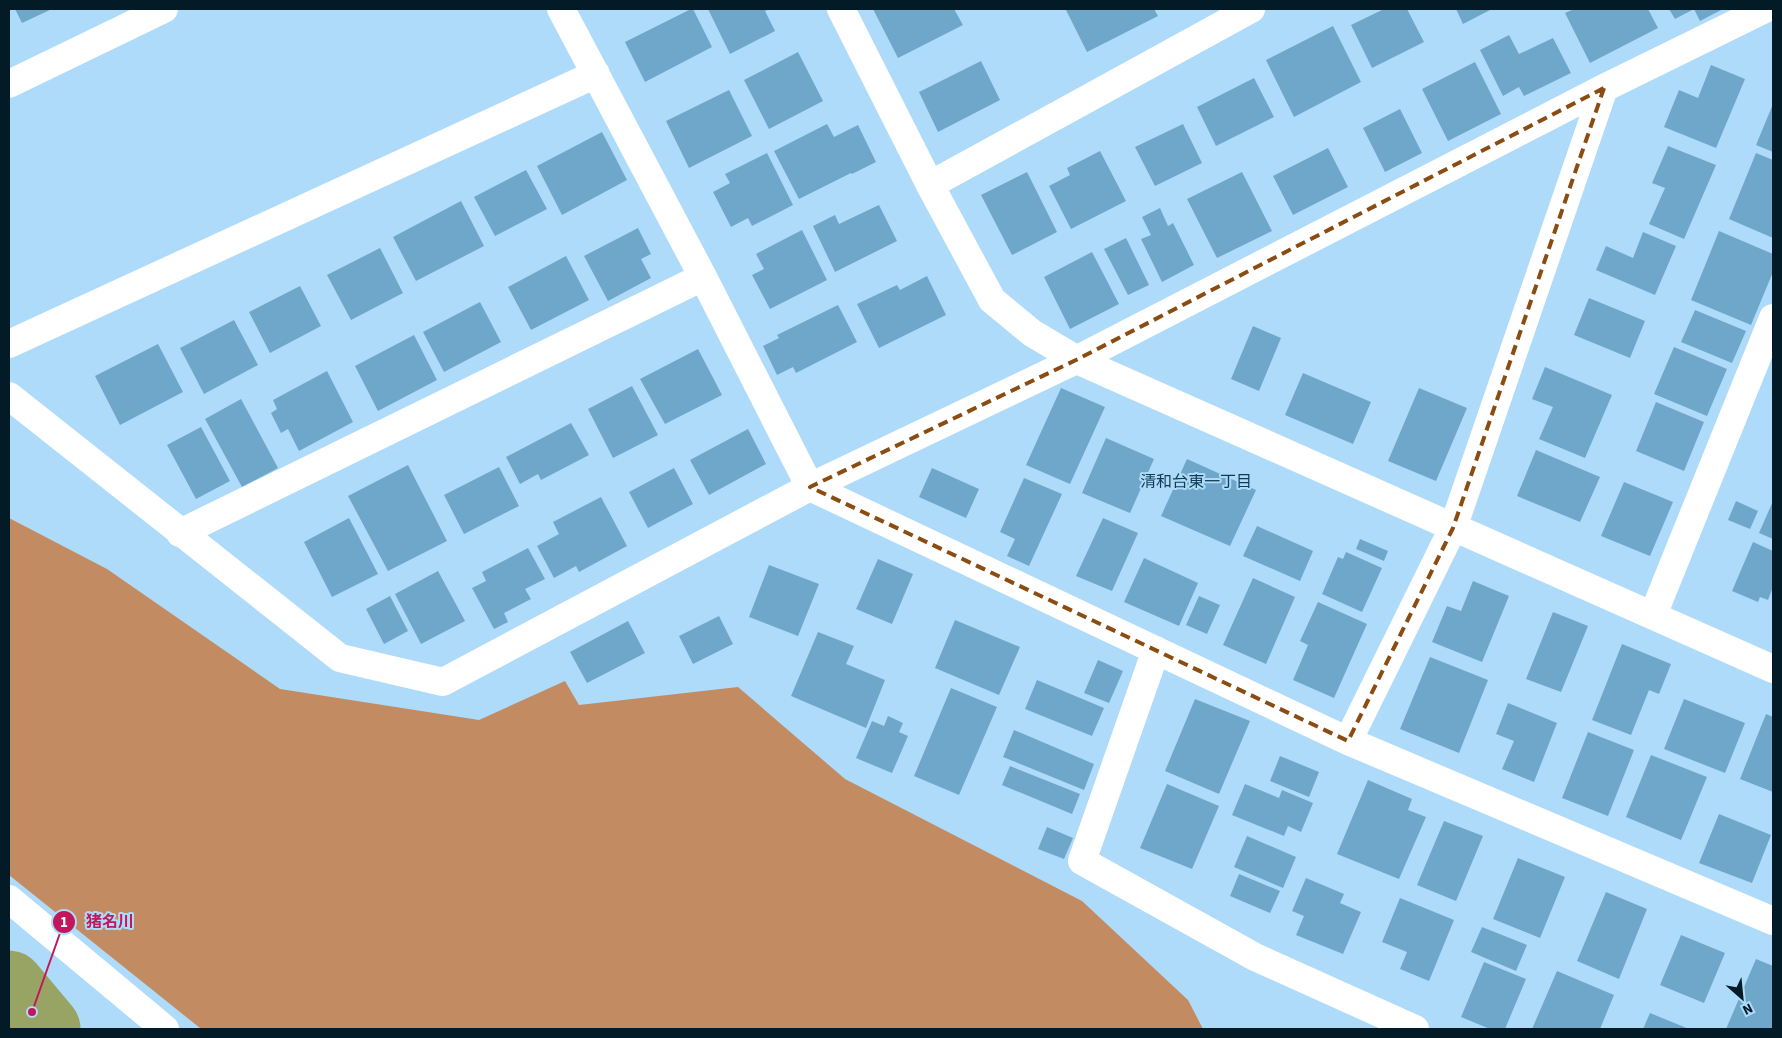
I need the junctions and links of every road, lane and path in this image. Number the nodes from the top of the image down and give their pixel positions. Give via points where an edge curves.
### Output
1 (164, 9) edge
2 (560, 9) edge
3 (841, 9) edge
4 (1250, 9) edge
5 (1766, 9) edge
6 (596, 74) junction
7 (9, 84) edge
8 (1604, 88) junction
9 (930, 184) junction
10 (703, 277) junction
11 (1773, 318) edge
12 (9, 344) edge
13 (1076, 360) junction
14 (9, 396) edge
15 (810, 487) junction
16 (1453, 528) junction
17 (180, 533) junction
18 (1653, 615) junction
19 (1156, 650) junction
20 (1773, 669) edge
21 (1348, 741) junction
22 (9, 899) edge
23 (1773, 921) edge
24 (165, 1029) edge
25 (1415, 1029) edge

1 - 7 street
2 - 6 street
3 - 9 street
4 - 9 street
5 - 8 street
6 - 10 street
6 - 12 street
8 - 13 street
8 - 16 street
9 - 13 street via 992,300 1032,333
10 - 15 street
10 - 17 street
11 - 18 street
13 - 15 street
13 - 16 street
14 - 17 street
15 - 17 street via 443,682 340,658
15 - 19 street
16 - 18 street
16 - 21 street
18 - 20 street
19 - 21 street
19 - 25 street via 1082,861 1256,958
21 - 23 street
22 - 24 street

